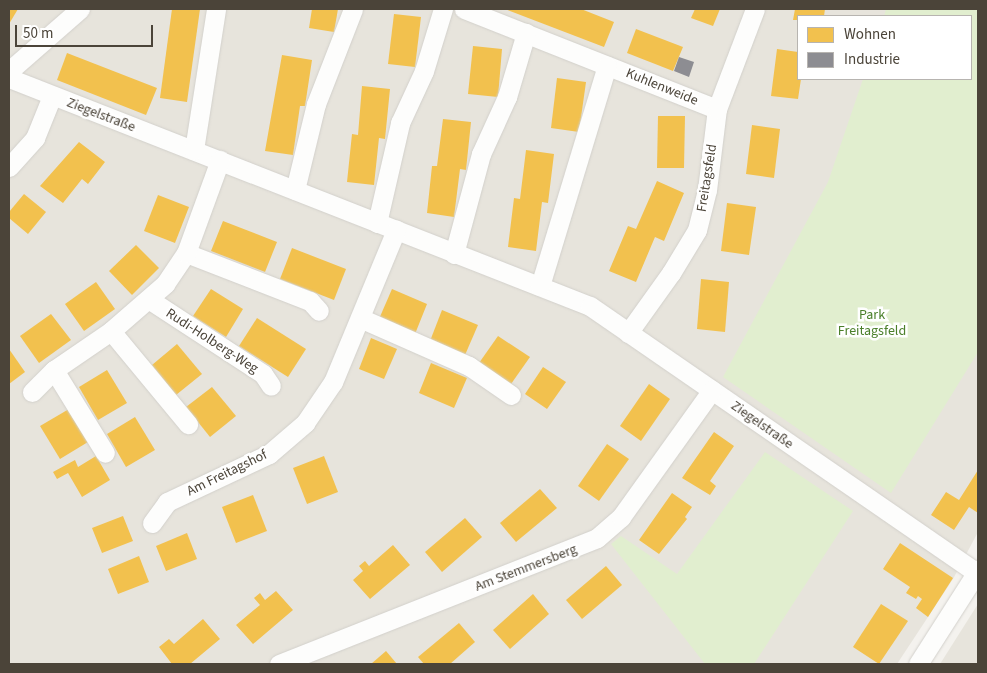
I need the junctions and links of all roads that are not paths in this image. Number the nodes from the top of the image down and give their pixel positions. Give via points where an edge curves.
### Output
1 (80, 9) edge
2 (216, 9) edge
3 (353, 9) edge
4 (443, 9) edge
5 (464, 9) edge
6 (755, 9) edge
7 (526, 33) junction
8 (607, 66) junction
9 (9, 71) edge
10 (9, 78) edge
11 (52, 96) junction
12 (717, 109) junction
13 (194, 150) junction
14 (220, 160) junction
15 (9, 167) edge
16 (295, 190) junction
17 (377, 223) junction
18 (396, 230) junction
19 (186, 253) junction
20 (454, 254) junction
21 (540, 286) junction
22 (150, 300) junction
23 (319, 311) dead end
24 (360, 318) junction
25 (111, 331) junction
26 (628, 333) junction
27 (54, 370) junction
28 (271, 386) dead end
29 (712, 390) junction
30 (32, 392) dead end
31 (511, 394) dead end
32 (188, 424) dead end
33 (105, 453) dead end
34 (152, 523) dead end
35 (978, 572) edge
36 (279, 664) edge
37 (918, 664) edge

1 - 9 street
2 - 13 street
3 - 16 street via 316,104
4 - 17 street via 424,71 400,123
5 - 7 street, Kuhlenweide
6 - 12 street, Freitagsfeld
7 - 8 street, Kuhlenweide
7 - 20 street via 507,98 481,154
8 - 12 street, Kuhlenweide
8 - 21 street, Kuhlenweide
10 - 11 street, Ziegelstraße
11 - 13 street, Ziegelstraße
11 - 15 street via 35,138
12 - 26 street, Freitagsfeld via 707,190 697,230
13 - 14 street, Ziegelstraße
14 - 16 street, Ziegelstraße
14 - 19 street, Rudi-Holberg-Weg
16 - 17 street, Ziegelstraße
17 - 18 street, Ziegelstraße
18 - 20 street, Ziegelstraße
18 - 24 street, Am Freitagshof
19 - 22 street, Rudi-Holberg-Weg
19 - 23 street via 310,302
20 - 21 street, Ziegelstraße
21 - 26 street, Ziegelstraße via 590,306
22 - 25 street, Rudi-Holberg-Weg
22 - 28 street, Rudi-Holberg-Weg via 263,374
24 - 31 street via 469,366
24 - 34 street, Am Freitagshof via 333,382 305,423 269,454 168,502
25 - 27 street, Rudi-Holberg-Weg
25 - 32 street
26 - 29 street, Ziegelstraße
27 - 30 street, Rudi-Holberg-Weg
27 - 33 street
29 - 35 street, Ziegelstraße
29 - 36 street, Am Stemmersberg via 621,517 597,538
35 - 37 street

